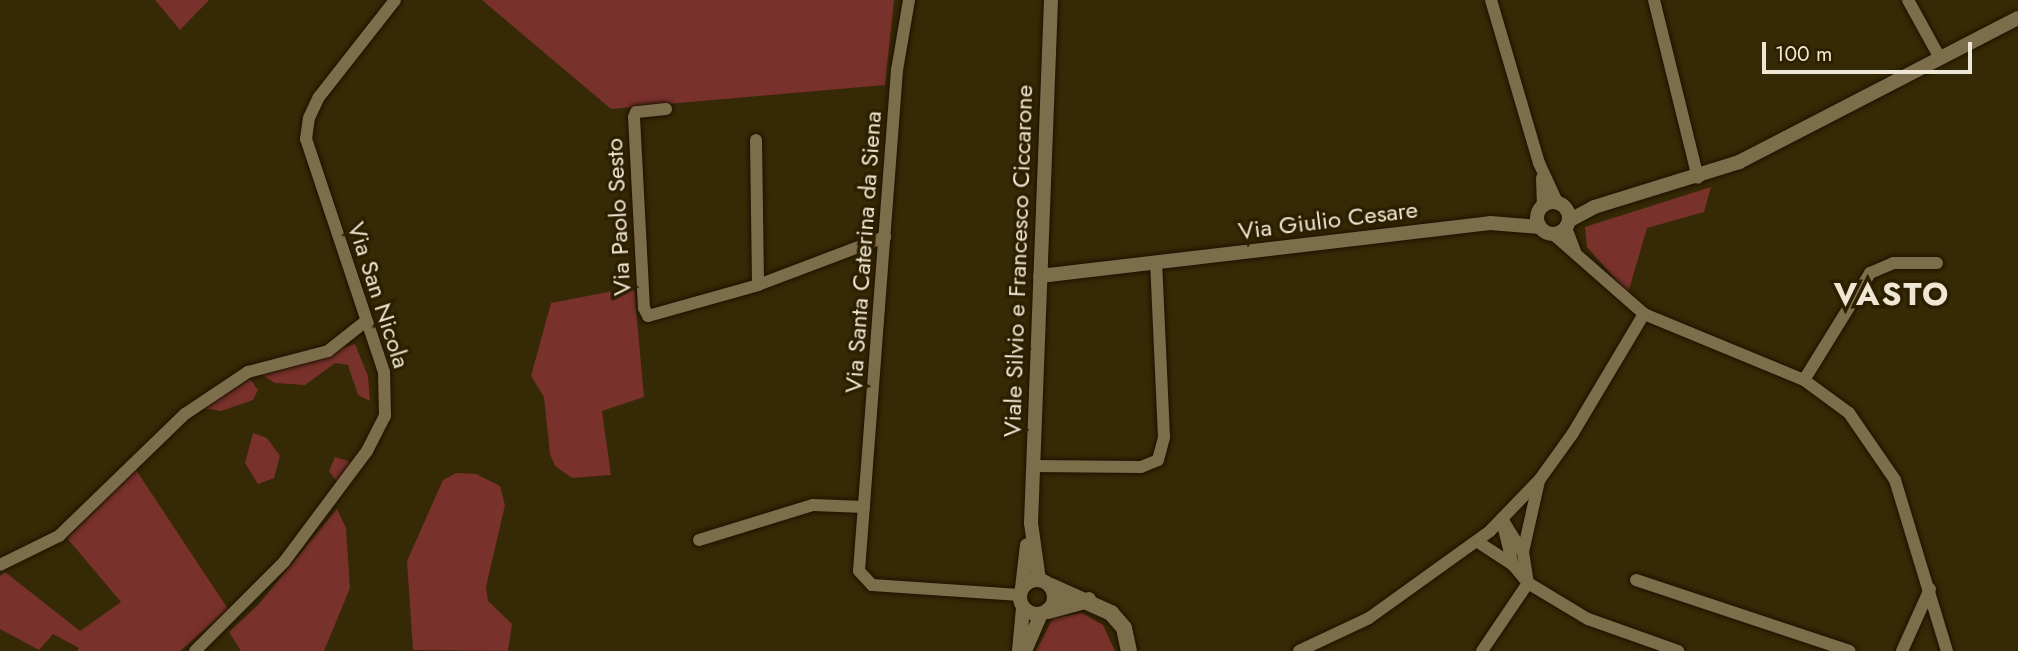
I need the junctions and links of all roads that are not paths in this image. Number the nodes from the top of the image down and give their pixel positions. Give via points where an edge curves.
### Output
1 (395, 0) edge
2 (909, 0) edge
3 (1051, 0) edge
4 (1491, 0) edge
5 (1654, 0) edge
6 (1908, 0) edge
7 (2018, 18) edge
8 (1940, 58) junction
9 (666, 109) dead end
10 (756, 140) dead end
11 (1698, 178) junction
12 (1554, 216) junction
13 (885, 237) junction
14 (1156, 263) junction
15 (1937, 263) dead end
16 (1040, 276) junction
17 (758, 285) junction
18 (1644, 314) junction
19 (366, 321) junction
20 (1804, 380) junction
21 (1033, 466) junction
22 (1540, 479) junction
23 (864, 507) junction
24 (1502, 519) junction
25 (1031, 523) junction
26 (699, 540) dead end
27 (1478, 542) junction
28 (1523, 552) junction
29 (0, 565) edge
30 (1513, 565) junction
31 (1636, 580) dead end
32 (1045, 583) junction
33 (1528, 583) junction
34 (1930, 589) junction
35 (1021, 597) junction
36 (1089, 600) junction
37 (1044, 612) junction
38 (194, 651) edge
39 (1019, 651) edge
40 (1025, 651) edge
41 (1129, 651) edge
42 (1299, 651) edge
43 (1482, 651) edge
44 (1678, 651) edge
45 (1850, 651) edge
46 (1902, 651) edge
47 (1947, 651) edge

1 - 19 street, Via San Nicola via 319,97 307,128 308,153
2 - 13 street, Via Santa Caterina da Siena via 897,70
3 - 16 street, Viale Silvio e Francesco Ciccarone
4 - 12 street
5 - 11 street
6 - 8 street
7 - 8 street, Via Giulio Cesare
8 - 11 street, Via Giulio Cesare via 1739,162
9 - 17 street, Via Paolo Sesto via 636,111 634,117 648,316
10 - 17 street
11 - 12 street, Via Giulio Cesare
12 - 14 street, Via Giulio Cesare
12 - 18 street via 1575,253
13 - 17 street
13 - 23 street, Via Santa Caterina da Siena
14 - 16 street, Via Giulio Cesare
14 - 21 street via 1164,437 1158,460 1141,467
15 - 20 street via 1893,263 1870,273
16 - 21 street, Viale Silvio e Francesco Ciccarone
18 - 20 street
18 - 22 street
19 - 29 street via 328,351 248,372 186,414 59,536
19 - 38 street, Via San Nicola via 387,390 381,427 284,562
20 - 34 street via 1849,413 1882,456 1904,503
21 - 25 street, Viale Silvio e Francesco Ciccarone
22 - 24 street
22 - 28 street
23 - 26 street via 813,505
23 - 35 street, Via Santa Caterina da Siena via 859,571 873,585
24 - 27 street
24 - 28 street
24 - 30 street
25 - 32 street, Viale Silvio e Francesco Ciccarone
25 - 35 street, Viale Silvio e Francesco Ciccarone
27 - 30 street
27 - 42 street via 1369,618
28 - 33 street
30 - 33 street
31 - 45 street
32 - 35 street
32 - 36 main road
32 - 37 street, Viale Silvio e Francesco Ciccarone via 1054,602
33 - 43 street
33 - 44 street via 1606,628
34 - 46 street
34 - 47 street
35 - 37 street
35 - 39 street, Viale Silvio e Francesco Ciccarone
36 - 37 main road
36 - 41 main road via 1119,621
37 - 40 street

